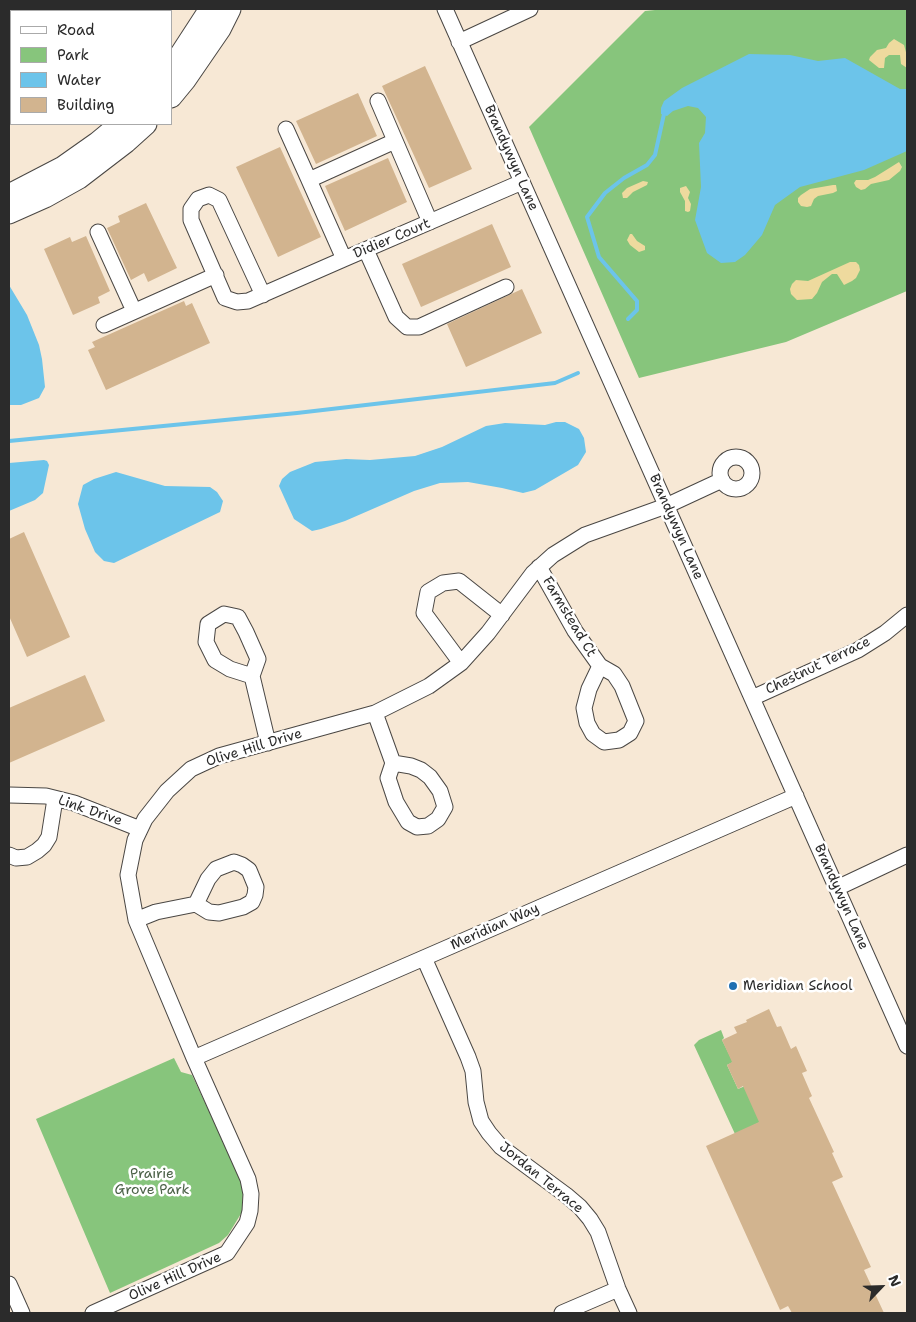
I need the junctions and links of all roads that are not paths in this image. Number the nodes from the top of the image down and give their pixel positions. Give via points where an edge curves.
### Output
1 (210, 9) edge
2 (230, 9) edge
3 (445, 9) edge
4 (530, 9) edge
5 (459, 42) junction
6 (172, 67) edge
7 (172, 96) edge
8 (378, 101) dead end
9 (119, 125) edge
10 (145, 125) edge
11 (286, 129) dead end
12 (395, 141) junction
13 (309, 180) junction
14 (522, 182) junction
15 (9, 195) edge
16 (9, 213) edge
17 (430, 222) junction
18 (98, 232) dead end
19 (366, 250) junction
20 (344, 260) junction
21 (216, 275) junction
22 (506, 287) dead end
23 (263, 295) junction
24 (134, 311) junction
25 (104, 325) dead end
26 (722, 480) dead end
27 (666, 506) junction
28 (539, 567) junction
29 (502, 615) junction
30 (907, 615) edge
31 (461, 663) junction
32 (600, 666) junction
33 (252, 676) dead end
34 (752, 698) junction
35 (375, 713) junction
36 (268, 743) junction
37 (393, 763) dead end
38 (9, 795) edge
39 (796, 796) junction
40 (55, 798) junction
41 (140, 829) junction
42 (9, 855) edge
43 (907, 855) edge
44 (837, 888) junction
45 (196, 904) dead end
46 (136, 920) junction
47 (424, 958) junction
48 (907, 1046) edge
49 (194, 1058) junction
50 (9, 1284) edge
51 (618, 1289) junction
52 (124, 1307) edge
53 (22, 1313) edge
54 (93, 1313) edge
55 (562, 1313) edge
56 (629, 1313) edge

1 - 6 main road
2 - 7 main road
3 - 5 street, Brandywyn Lane
4 - 5 street
5 - 14 street, Brandywyn Lane
8 - 12 street
9 - 15 main road via 63,167
10 - 16 main road via 78,178
11 - 13 street
12 - 13 street
12 - 17 street
13 - 20 street
14 - 17 street, Didier Court
14 - 27 street, Brandywyn Lane
17 - 19 street, Didier Court
18 - 24 street
19 - 20 street, Didier Court
19 - 22 street via 396,318 407,327 419,327
20 - 23 street, Didier Court
21 - 23 street, Didier Court via 226,298 237,302
21 - 23 street, Didier Court via 191,220 190,209 198,199 209,195 219,200
21 - 24 street
24 - 25 street
26 - 27 street, Olive Hill Drive
27 - 28 street, Olive Hill Drive via 585,535
27 - 34 street, Brandywyn Lane
28 - 29 street, Olive Hill Drive
28 - 32 street, Farmstead Ct via 575,631
29 - 31 street, Olive Hill Drive
29 - 31 street via 460,581 443,583 428,592 424,613
30 - 34 street, Chestnut Terrace via 858,650
31 - 35 street, Olive Hill Drive via 429,686
32 - 32 street, Farmstead Ct via 614,674 622,686 636,721 630,733 618,740 604,742 587,723 584,708
33 - 36 street
34 - 39 street, Brandywyn Lane
35 - 36 street, Olive Hill Drive
35 - 37 street
36 - 41 street, Olive Hill Drive via 219,756 191,769 167,792
38 - 40 street, Link Drive
39 - 44 street, Brandywyn Lane
39 - 47 street, Meridian Way
40 - 41 street, Link Drive
40 - 42 street via 44,845 27,857
41 - 46 street, Olive Hill Drive via 128,875
43 - 44 street
44 - 48 street, Brandywyn Lane
45 - 46 street via 156,912
46 - 49 street, Olive Hill Drive
47 - 49 street, Meridian Way
47 - 51 street, Jordan Terrace via 468,1057 481,1122 501,1147 566,1195 590,1218
49 - 52 street, Olive Hill Drive via 248,1179 251,1194 247,1223 227,1253
50 - 53 street
51 - 55 street
51 - 56 street, Jordan Terrace
52 - 54 street, Olive Hill Drive

